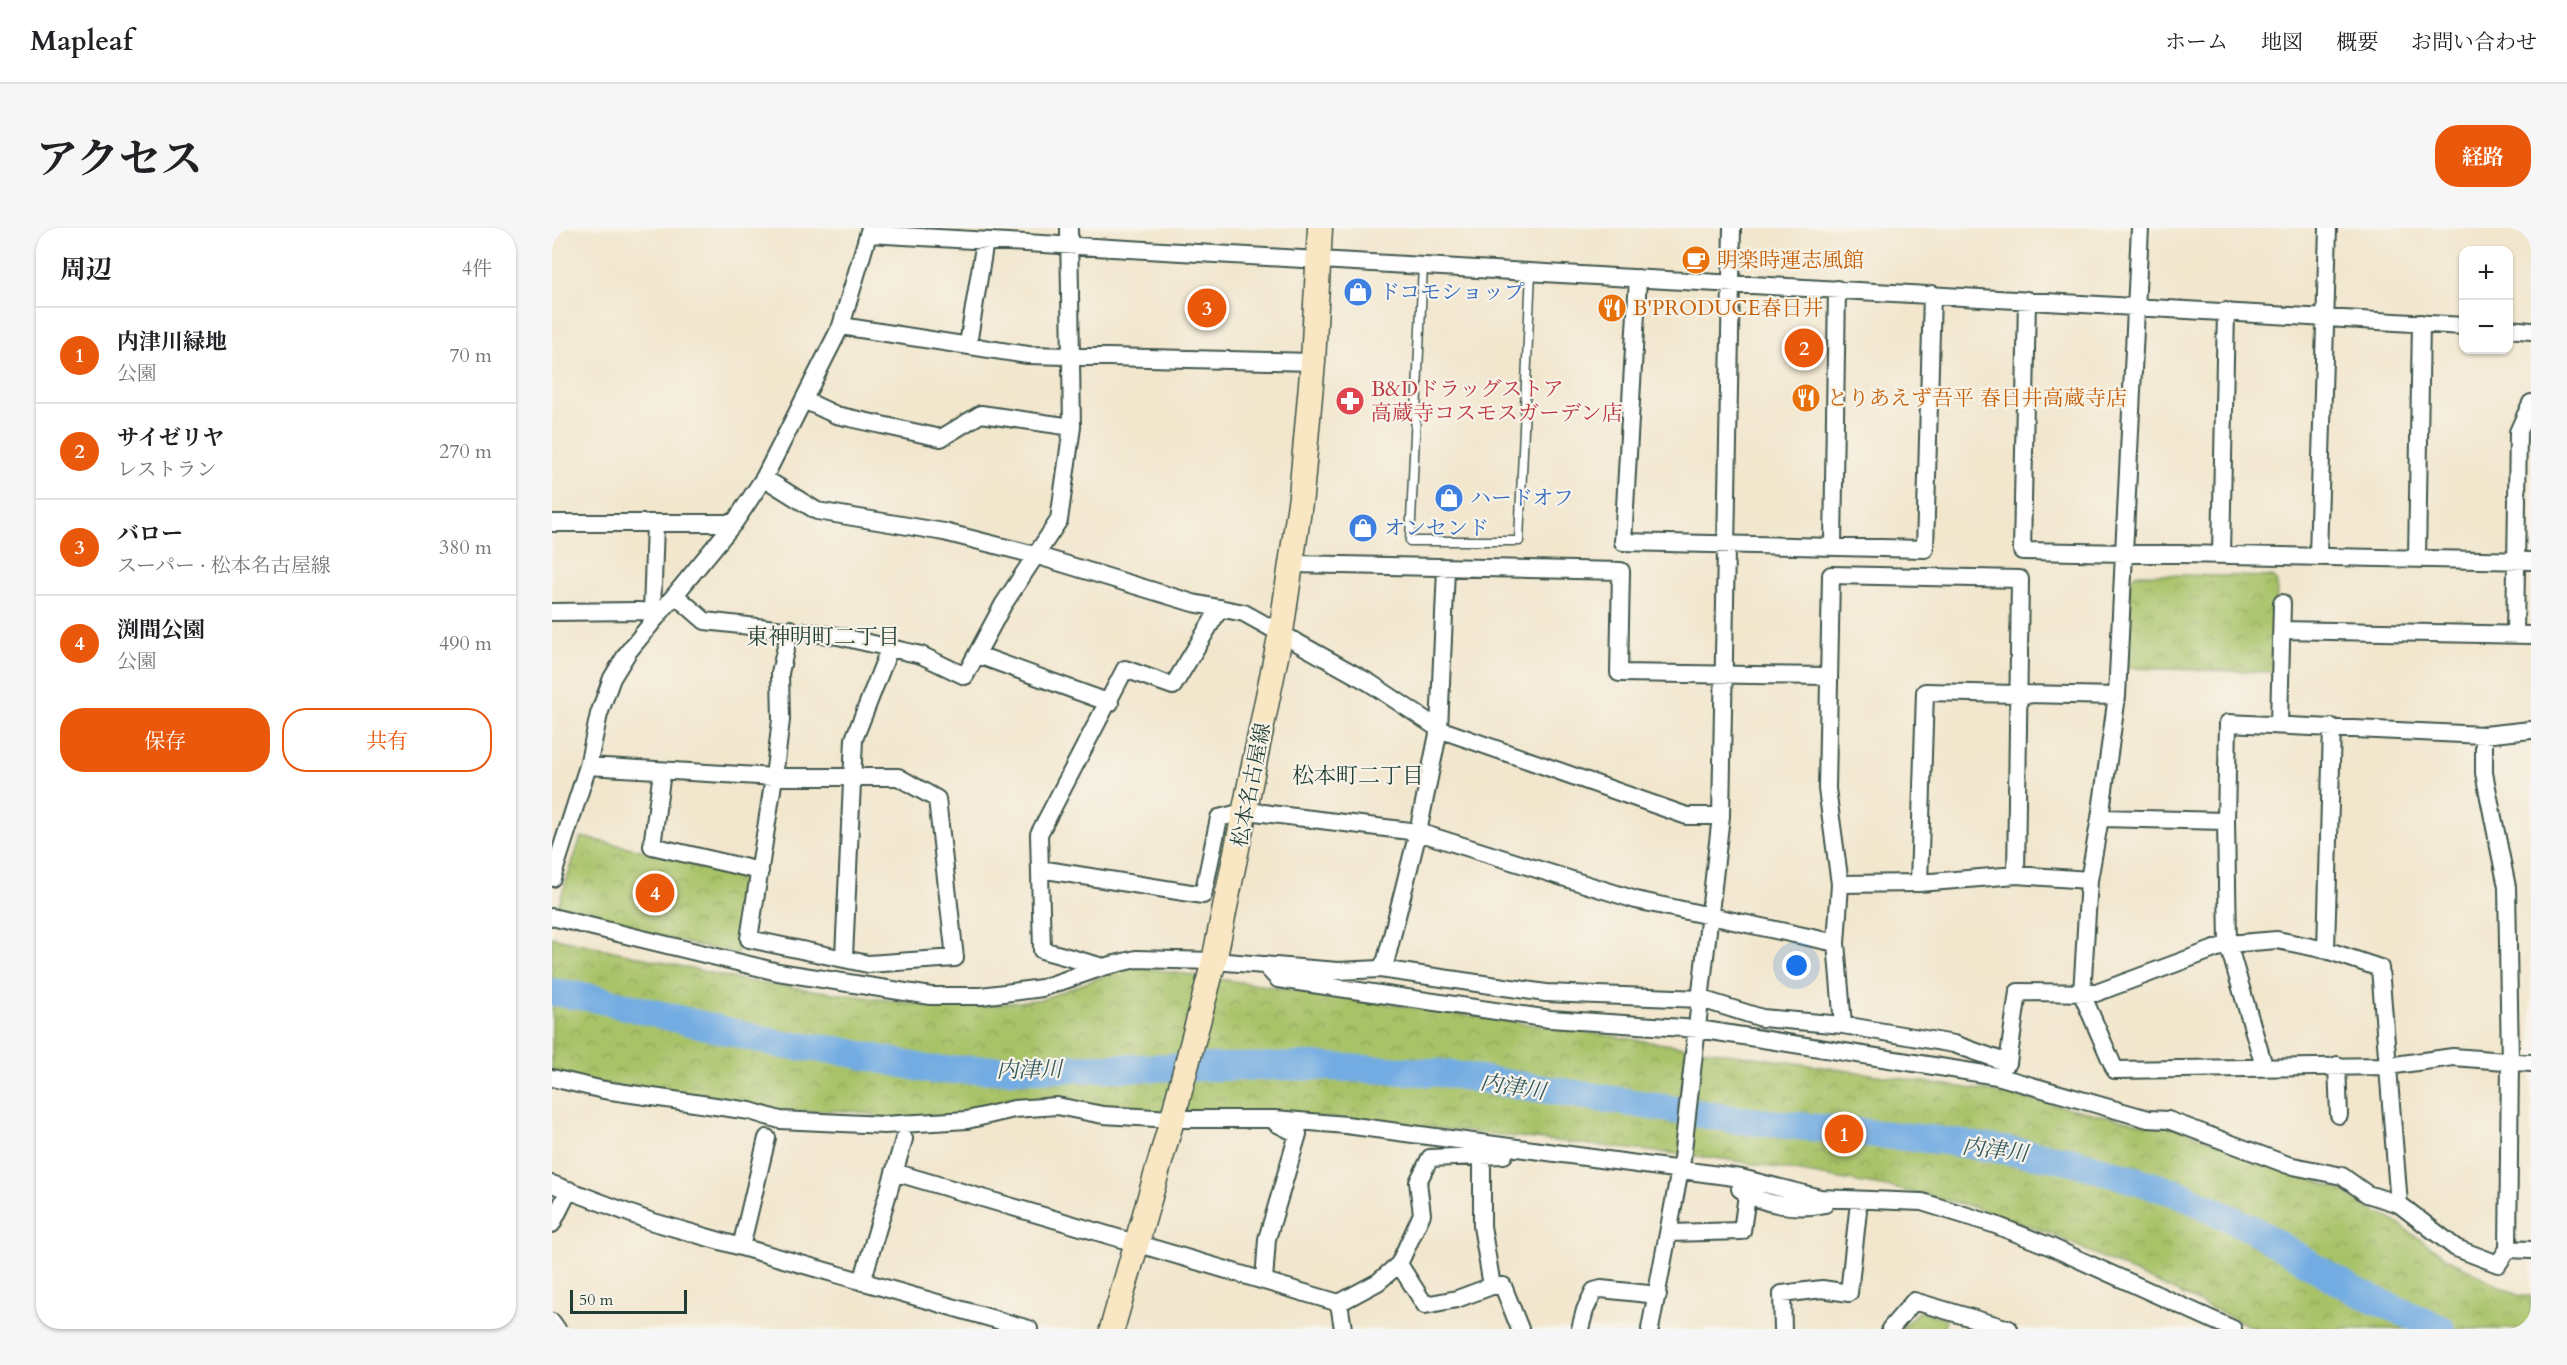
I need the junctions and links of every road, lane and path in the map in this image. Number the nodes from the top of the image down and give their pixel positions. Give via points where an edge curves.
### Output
1 (1069, 228) edge
2 (1320, 228) edge
3 (1732, 228) edge
4 (2140, 228) edge
5 (2328, 228) edge
6 (869, 231) edge
7 (985, 241) junction
8 (1069, 246) junction
9 (1320, 258) junction
10 (1423, 264) junction
11 (1531, 271) junction
12 (1638, 278) junction
13 (1731, 283) junction
14 (1837, 289) junction
15 (1932, 294) junction
16 (2027, 300) junction
17 (2136, 306) junction
18 (2226, 311) junction
19 (2325, 316) junction
20 (2421, 323) junction
21 (842, 326) junction
22 (2459, 326) edge
23 (2513, 329) edge
24 (2531, 331) edge
25 (968, 344) junction
26 (1069, 354) junction
27 (1313, 362) junction
28 (804, 400) junction
29 (2531, 403) edge
30 (1072, 427) junction
31 (764, 478) junction
32 (552, 523) edge
33 (734, 523) junction
34 (655, 524) junction
35 (1833, 545) junction
36 (1726, 546) junction
37 (2124, 553) junction
38 (1035, 555) junction
39 (2221, 555) junction
40 (2318, 555) junction
41 (2417, 557) junction
42 (2523, 561) edge
43 (1293, 564) junction
44 (1446, 569) junction
45 (675, 595) junction
46 (2282, 603) dead end
47 (1220, 608) junction
48 (552, 612) edge
49 (655, 614) junction
50 (790, 629) junction
51 (2282, 630) junction
52 (1281, 633) junction
53 (2523, 635) edge
54 (889, 650) junction
55 (978, 655) junction
56 (1725, 676) junction
57 (1829, 676) junction
58 (2019, 694) junction
59 (2117, 696) junction
60 (1110, 703) junction
61 (2279, 724) junction
62 (2332, 727) junction
63 (1439, 729) junction
64 (2531, 729) edge
65 (2484, 735) junction
66 (588, 766) junction
67 (662, 772) junction
68 (774, 777) junction
69 (853, 777) junction
70 (1247, 811) junction
71 (1721, 816) junction
72 (2100, 818) junction
73 (2226, 821) junction
74 (1418, 832) junction
75 (1040, 869) junction
76 (760, 871) junction
77 (2016, 875) junction
78 (552, 879) edge
79 (2089, 880) junction
80 (1919, 883) junction
81 (1840, 884) junction
82 (1709, 915) junction
83 (552, 917) edge
84 (1836, 943) junction
85 (2228, 944) junction
86 (2326, 950) junction
87 (844, 957) junction
88 (1265, 965) junction
89 (1103, 967) junction
90 (1211, 969) junction
91 (1380, 969) junction
92 (2082, 994) junction
93 (1701, 999) junction
94 (1844, 1025) junction
95 (1697, 1036) junction
96 (2510, 1061) junction
97 (2531, 1063) edge
98 (2337, 1065) junction
99 (2264, 1066) junction
100 (2388, 1066) junction
101 (552, 1078) edge
102 (2339, 1115) dead end
103 (1173, 1116) junction
104 (1275, 1119) junction
105 (767, 1138) dead end
106 (904, 1139) dead end
107 (1548, 1151) junction
108 (1482, 1154) junction
109 (1682, 1165) junction
110 (894, 1172) junction
111 (1724, 1176) junction
112 (552, 1184) edge
113 (569, 1190) junction
114 (1747, 1195) junction
115 (1879, 1200) junction
116 (1822, 1201) junction
117 (2399, 1204) junction
118 (1858, 1211) junction
119 (552, 1224) edge
120 (1669, 1233) junction
121 (1136, 1244) junction
122 (741, 1247) junction
123 (2508, 1249) junction
124 (2531, 1250) edge
125 (1399, 1264) junction
126 (1264, 1281) junction
127 (862, 1282) junction
128 (1492, 1286) junction
129 (1658, 1295) junction
130 (1339, 1303) junction
131 (552, 1322) edge
132 (557, 1329) edge
133 (1029, 1329) edge
134 (1112, 1329) edge
135 (1343, 1329) edge
136 (1520, 1329) edge
137 (1580, 1329) edge
138 (1650, 1329) edge
139 (1783, 1329) edge
140 (1890, 1329) edge
141 (2009, 1329) edge
142 (2233, 1329) edge

1 - 8 street
2 - 9 main road, 松本名古屋線
3 - 13 street
4 - 17 street
5 - 19 street
6 - 7 street
6 - 21 street
7 - 8 street
7 - 25 street
8 - 9 street
8 - 26 street
9 - 10 street
9 - 27 main road, 松本名古屋線
10 - 11 street
10 - 11 lane via 1410,541 1520,541
11 - 12 street
12 - 13 street
12 - 36 street via 1623,542
13 - 14 street
13 - 36 street
14 - 15 street
14 - 35 street
15 - 16 street
15 - 35 street via 1925,549
16 - 17 street
16 - 37 street via 2022,551
17 - 18 street
17 - 37 street
18 - 19 street
18 - 39 street
19 - 20 street
19 - 40 street
20 - 22 street
20 - 41 street
21 - 25 street
21 - 28 street
23 - 24 street
25 - 26 street via 1028,355
26 - 27 street
26 - 30 street
27 - 43 main road, 松本名古屋線
28 - 30 street via 836,415 941,438 981,414
28 - 31 street
29 - 42 street via 2518,432
30 - 38 street via 1059,520
31 - 33 street
31 - 38 street via 817,511 944,532
32 - 34 street
33 - 34 street
33 - 45 street
34 - 49 street
35 - 36 street
36 - 56 street
37 - 39 street
37 - 59 street
38 - 47 street
38 - 55 street via 1003,604
39 - 40 street
40 - 41 street
41 - 42 street
42 - 53 street
43 - 44 street
43 - 52 main road, 松本名古屋線
44 - 56 street via 1621,571 1619,673
44 - 63 street
45 - 49 street
45 - 50 street via 705,621
46 - 51 street
47 - 52 street via 1244,613
47 - 60 street via 1173,686 1125,669
48 - 49 street
49 - 66 street via 612,678 599,714
50 - 54 street via 838,636
50 - 68 street via 780,673 781,720
51 - 53 street
51 - 61 street
52 - 63 street via 1370,683
52 - 70 main road, 松本名古屋線
54 - 55 street via 921,655 965,675
54 - 69 street via 854,739
55 - 60 street
56 - 57 street
56 - 71 street
57 - 58 street via 1831,575 2020,579
57 - 81 street via 1827,789
58 - 59 street
58 - 77 street
58 - 80 street via 1925,692
59 - 72 street
60 - 75 street via 1039,834
61 - 62 street
61 - 73 street via 2228,723
62 - 65 street
62 - 86 street
63 - 71 street via 1687,816
63 - 74 street
64 - 65 street
65 - 96 street via 2484,773 2507,887
66 - 67 street
66 - 78 street
67 - 68 street
67 - 76 street via 652,846
68 - 69 street
68 - 76 street
69 - 87 street
69 - 87 street via 898,777 937,799 955,958 868,964
70 - 74 street
70 - 75 street via 1219,818 1203,895
70 - 90 main road, 松本名古屋線
71 - 82 street
72 - 73 street
72 - 79 street
73 - 85 street
74 - 82 street via 1636,900
74 - 91 street via 1386,960
75 - 89 street via 1042,950
76 - 87 street via 749,939
77 - 79 street
77 - 80 street
79 - 92 street
80 - 81 street
81 - 84 street
82 - 84 street
82 - 93 street
83 - 89 street via 778,972 931,996 981,996 1042,988
84 - 94 street
85 - 86 street via 2277,940
85 - 92 street via 2096,993
85 - 99 street
86 - 100 street via 2380,968
88 - 90 street
88 - 91 street via 1338,971
88 - 95 street via 1278,979
89 - 90 street via 1136,959
90 - 103 main road, 松本名古屋線
91 - 93 street via 1546,993
92 - 94 street via 2018,992 2008,1064 1954,1044
92 - 99 street via 2115,1070
93 - 94 street via 1762,1018
93 - 95 street
95 - 109 street
95 - 117 street via 1997,1076 2148,1119 2168,1120 2288,1165 2342,1176 2367,1194
96 - 97 street
96 - 100 street via 2453,1057
96 - 123 street
98 - 99 street
98 - 100 street
98 - 102 street
100 - 117 street
101 - 103 street via 604,1090 750,1111 780,1120 896,1124 968,1120 1014,1109 1057,1106 1103,1115
103 - 104 street
103 - 121 main road, 松本名古屋線
104 - 107 street
104 - 126 street via 1298,1134 1267,1239
105 - 122 street
106 - 110 street
107 - 108 street via 1536,1155
107 - 109 street
108 - 125 street via 1430,1158 1418,1182 1422,1214
108 - 128 street via 1482,1226
109 - 111 street
109 - 120 street
110 - 121 street
110 - 127 street
111 - 114 street
111 - 116 street
112 - 113 street
113 - 119 street
113 - 122 street via 650,1221
114 - 116 street via 1793,1207 1807,1208
114 - 120 street via 1742,1231
115 - 116 street
115 - 118 street
115 - 142 street via 1922,1202 1992,1224 2188,1306
116 - 118 street
117 - 123 street via 2456,1248 2498,1264
118 - 139 street via 1849,1293 1822,1289 1782,1294
120 - 129 street
121 - 126 street
121 - 134 main road, 松本名古屋線
122 - 127 street
123 - 124 street
125 - 128 street via 1425,1305
125 - 130 street via 1378,1282
126 - 130 street
127 - 133 street
128 - 136 street via 1503,1286
129 - 137 street via 1594,1291
129 - 138 street
130 - 135 street
131 - 132 street
140 - 141 street via 1914,1301

